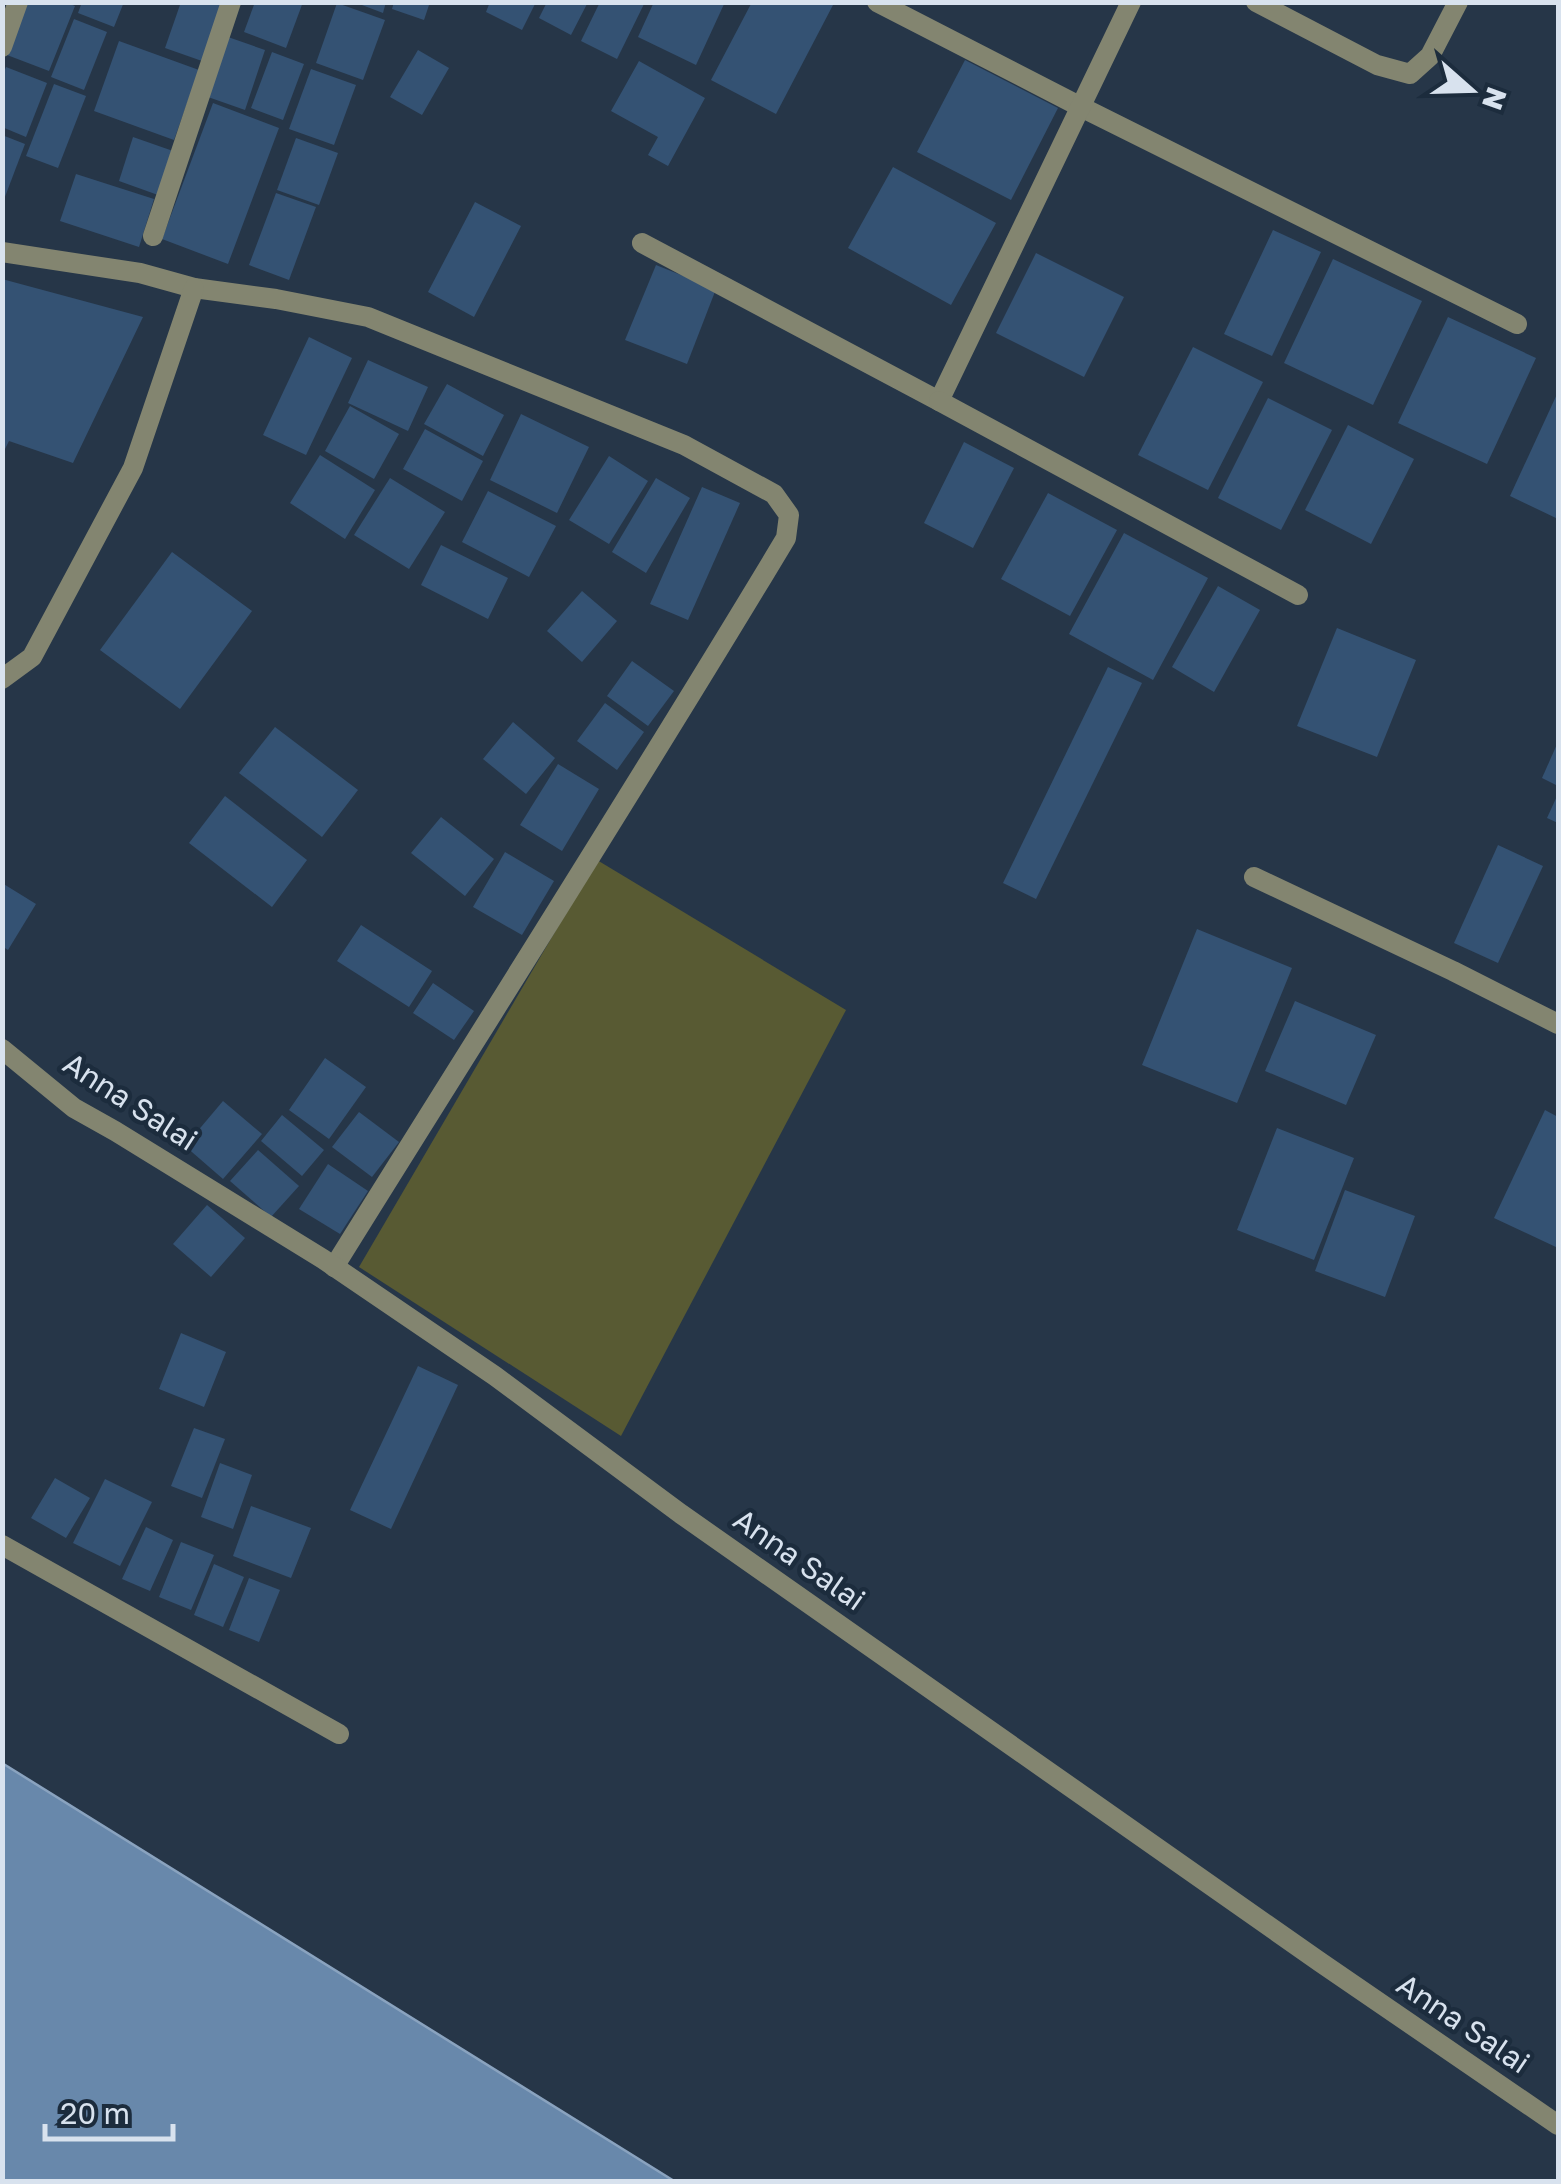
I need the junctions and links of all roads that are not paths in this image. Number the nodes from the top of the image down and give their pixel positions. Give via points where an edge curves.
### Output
1 (18, 2) edge
2 (232, 2) edge
3 (877, 2) edge
4 (1131, 2) edge
5 (1256, 2) edge
6 (1458, 2) edge
7 (2, 47) edge
8 (1081, 107) junction
9 (153, 236) dead end
10 (642, 243) dead end
11 (2, 252) edge
12 (194, 288) junction
13 (1517, 324) dead end
14 (939, 402) junction
15 (1298, 595) dead end
16 (2, 679) edge
17 (1254, 877) dead end
18 (1558, 1024) edge
19 (2, 1050) edge
20 (334, 1267) junction
21 (2, 1545) edge
22 (339, 1734) dead end
23 (1558, 2125) edge

1 - 7 street
2 - 9 street
3 - 8 street
4 - 8 street
5 - 6 street via 1378,65 1410,74 1430,56
8 - 13 street
8 - 14 street
10 - 14 street
11 - 12 street
12 - 16 street via 133,468 32,656
12 - 20 street via 368,317 684,446 774,494 789,514 786,538 682,712
14 - 15 street
17 - 18 street
19 - 20 street, Anna Salai via 74,1108
20 - 23 street, Anna Salai
21 - 22 street

